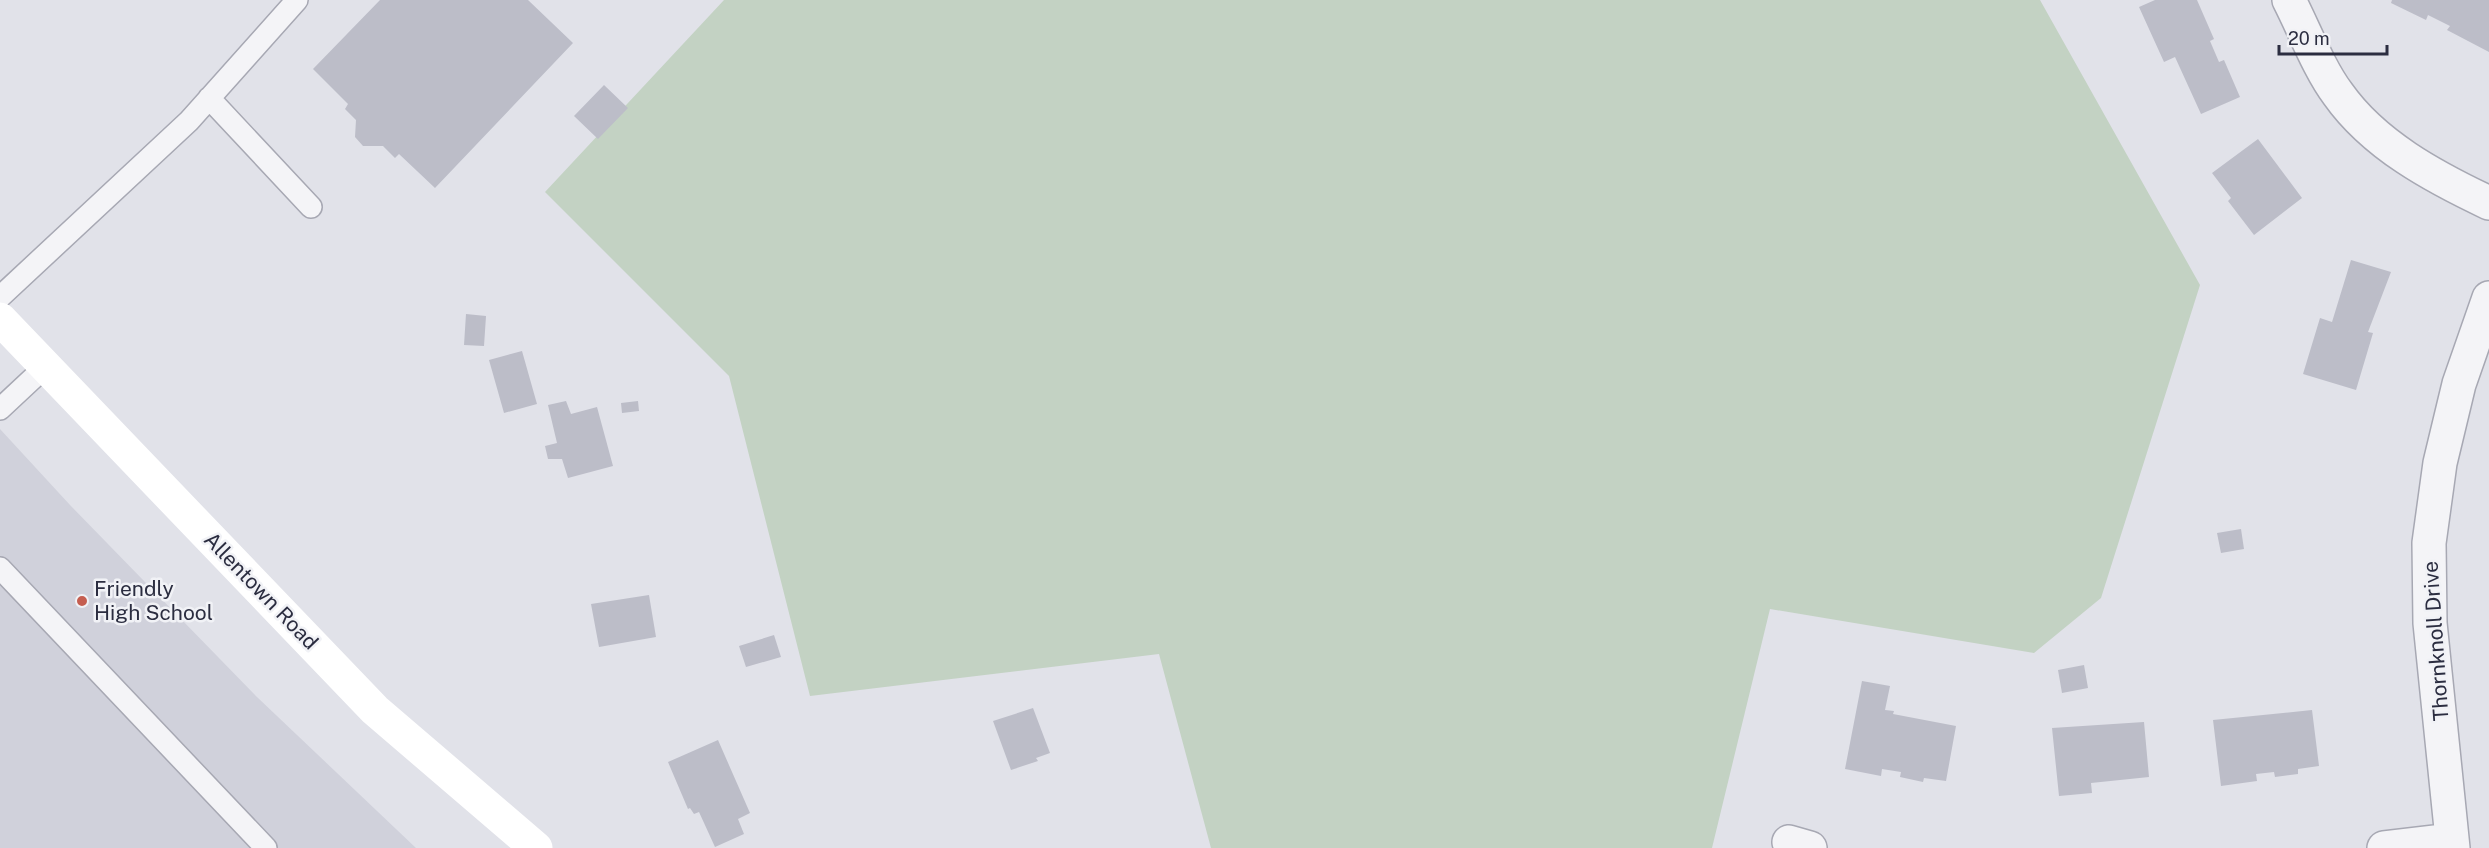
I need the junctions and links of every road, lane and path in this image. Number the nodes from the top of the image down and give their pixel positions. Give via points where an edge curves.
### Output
1 (297, 0) edge
2 (2289, 0) edge
3 (209, 98) junction
4 (2489, 203) edge
5 (311, 207) dead end
6 (0, 297) edge
7 (2489, 298) edge
8 (0, 319) edge
9 (45, 367) junction
10 (0, 409) edge
11 (0, 568) edge
12 (2452, 844) edge
13 (267, 848) edge
14 (536, 848) edge
15 (2384, 848) edge

1 - 3 lane
2 - 4 street via 2337,94 2382,141 2435,177
3 - 5 lane
3 - 6 lane
7 - 12 street, Thornknoll Drive via 2459,384 2440,463 2429,543 2430,623
8 - 9 main road, Allentown Road
9 - 10 lane
9 - 14 main road, Allentown Road via 375,710
11 - 13 lane
12 - 15 street

